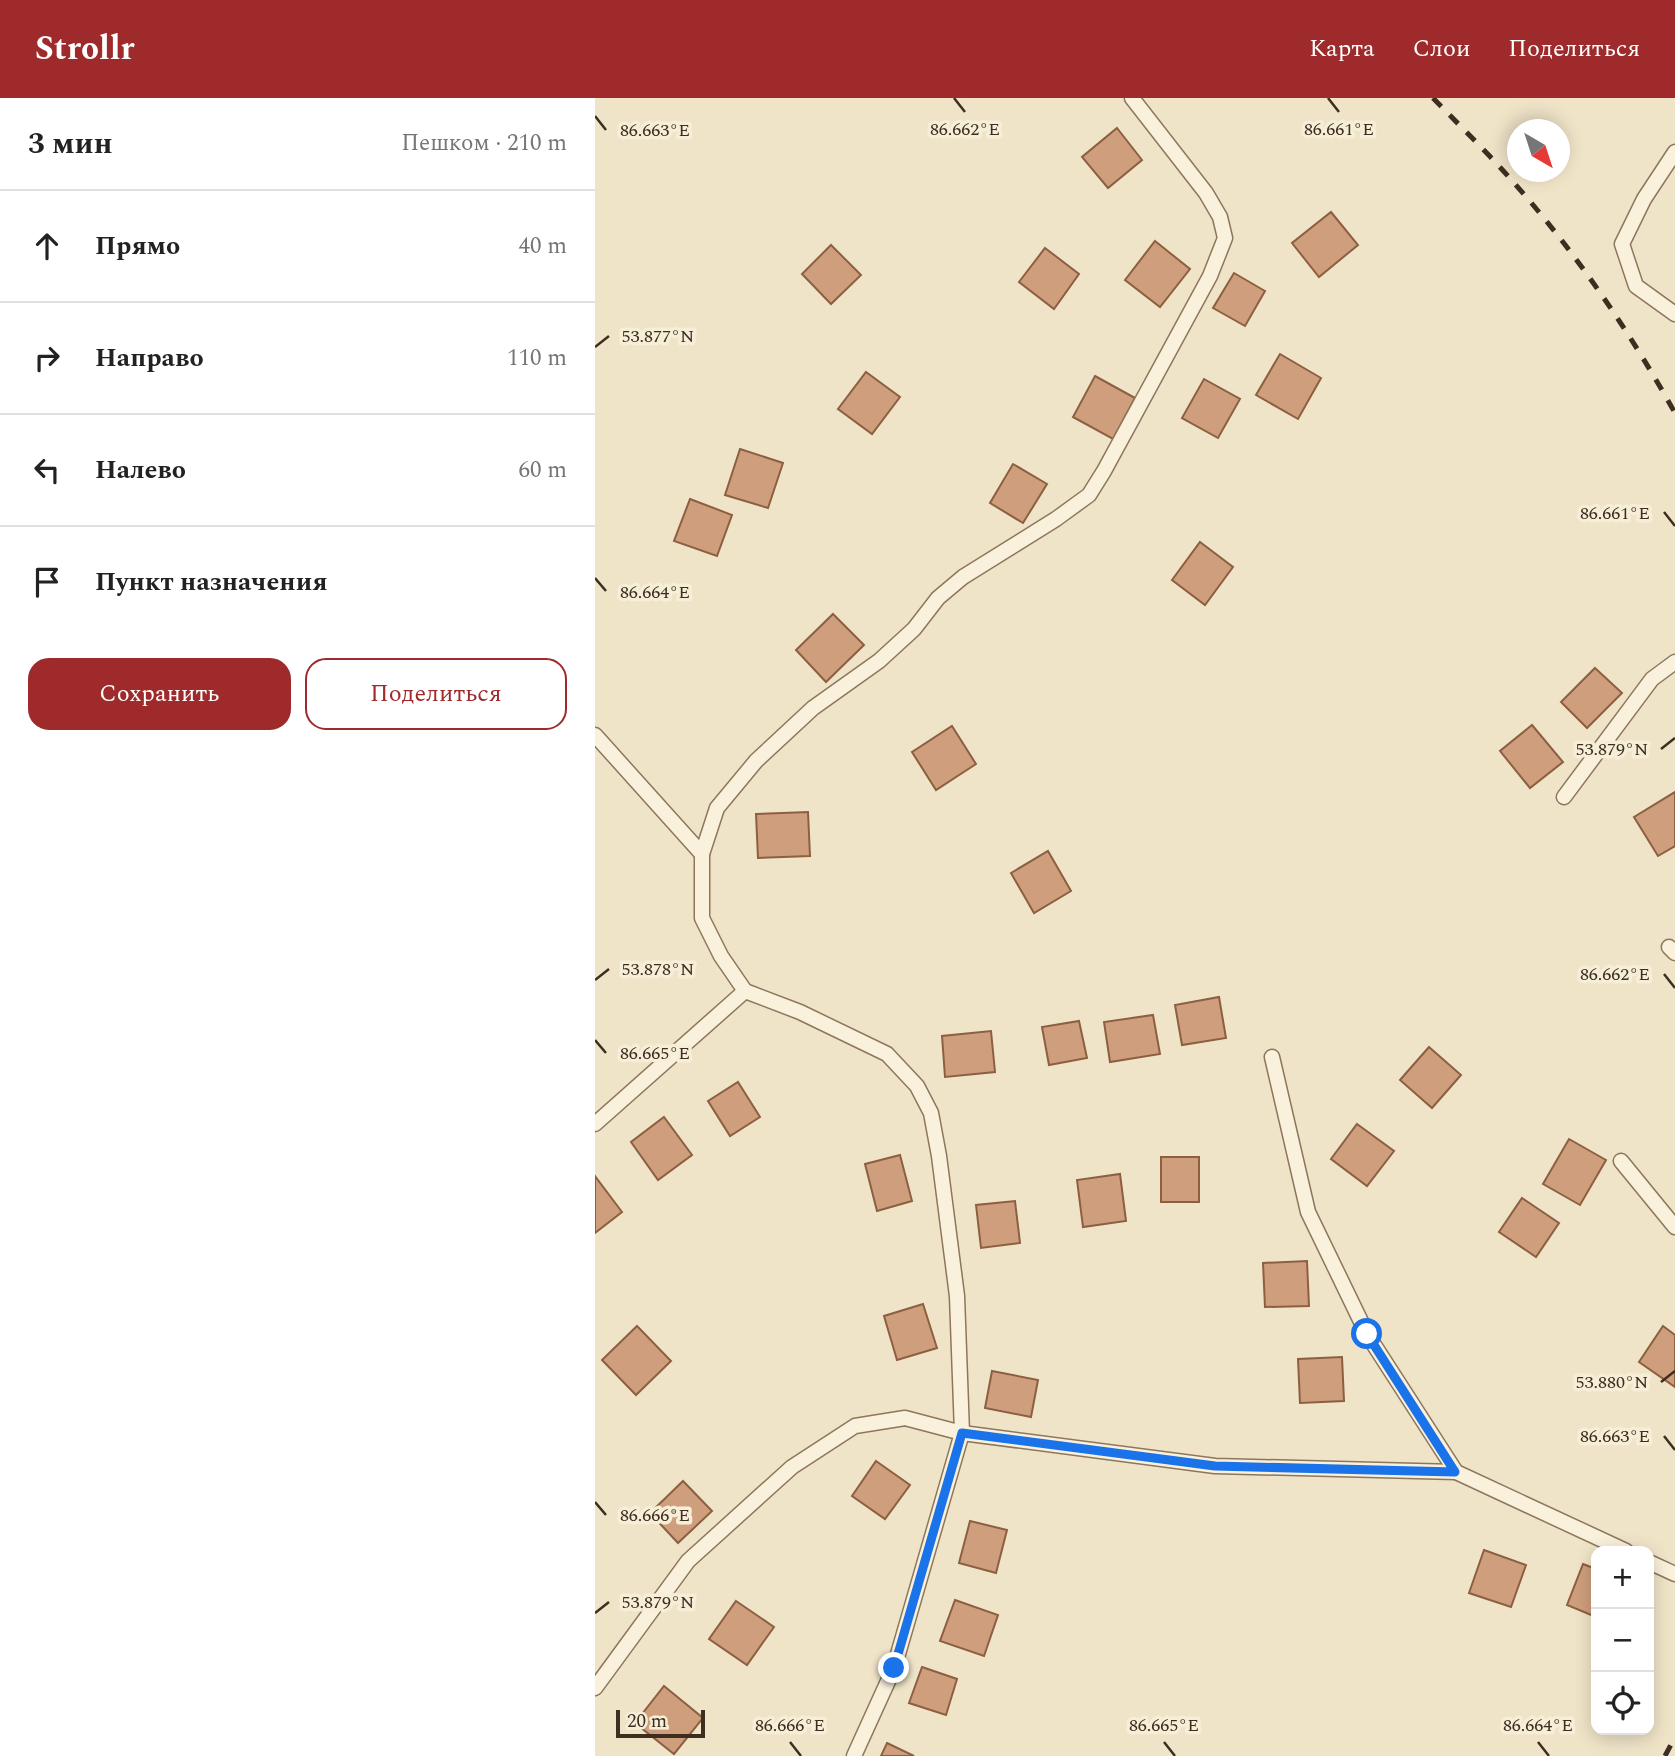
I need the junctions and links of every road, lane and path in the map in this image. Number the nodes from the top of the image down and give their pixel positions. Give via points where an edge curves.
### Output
1 (1132, 98) edge
2 (1675, 152) edge
3 (1675, 314) edge
4 (1675, 662) edge
5 (595, 735) edge
6 (1564, 797) dead end
7 (702, 854) junction
8 (745, 990) junction
9 (1272, 1057) dead end
10 (595, 1124) edge
11 (1621, 1161) dead end
12 (1675, 1227) edge
13 (962, 1433) junction
14 (1455, 1472) junction
15 (1615, 1546) edge
16 (1654, 1564) edge
17 (1675, 1574) edge
18 (595, 1688) edge
19 (854, 1756) edge

1 - 7 lane via 1206,193 1220,217 1225,238 1210,276 1104,471 1089,495 946,591 879,661 813,708 755,761 717,808
2 - 3 lane via 1622,244 1636,286
4 - 6 lane via 1652,679
5 - 7 lane
7 - 8 lane via 702,918
8 - 10 lane
8 - 13 lane via 887,1054 917,1086 931,1113 957,1296
9 - 14 lane via 1308,1212 1367,1334
11 - 12 lane
13 - 14 lane via 1215,1466
13 - 18 lane via 905,1418 855,1426 792,1466 688,1561
13 - 19 lane via 894,1668
14 - 15 lane
16 - 17 lane

